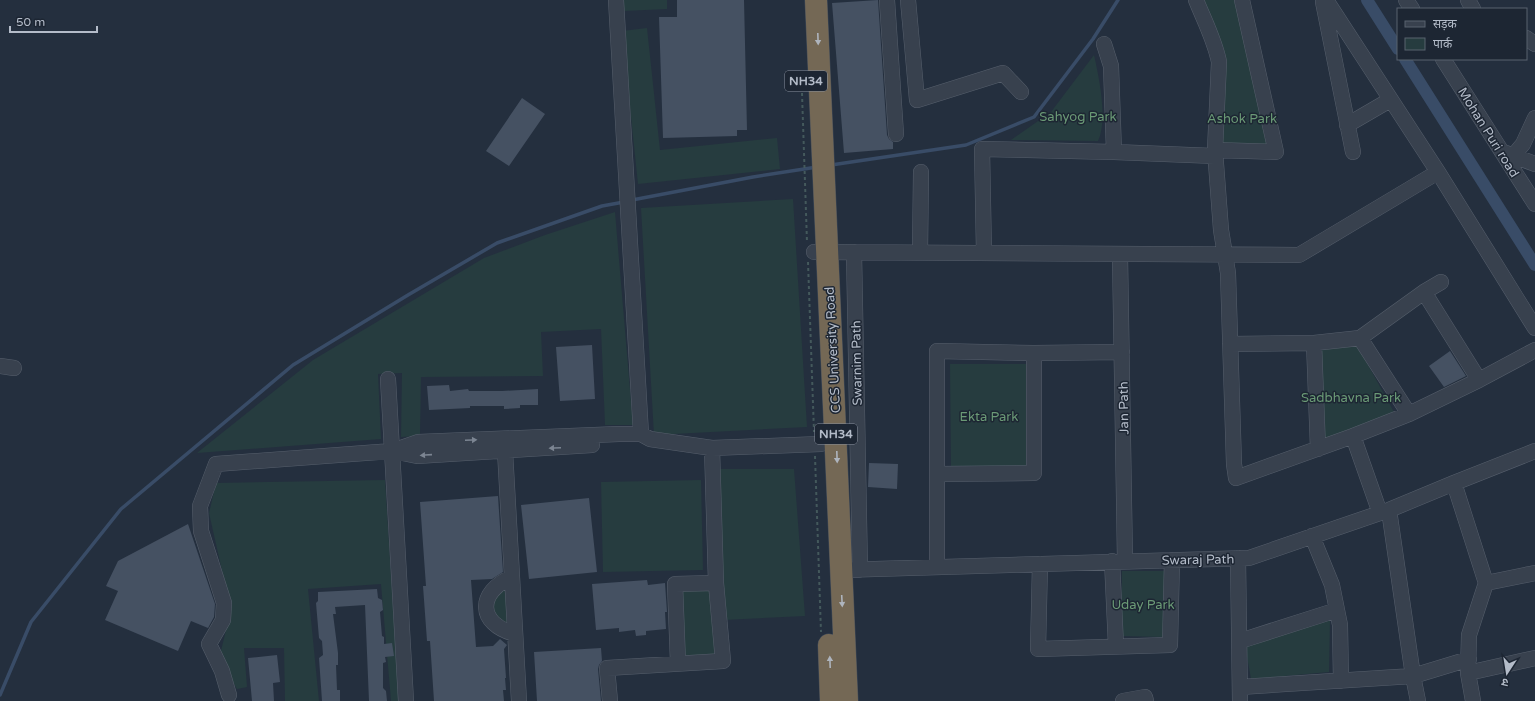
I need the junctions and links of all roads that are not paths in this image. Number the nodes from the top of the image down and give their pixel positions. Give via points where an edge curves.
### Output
1 (616, 0) edge
2 (801, 0) edge
3 (816, 0) edge
4 (886, 0) edge
5 (908, 0) edge
6 (1196, 0) edge
7 (1242, 0) edge
8 (1323, 0) edge
9 (1326, 0) edge
10 (1104, 44) dead end
11 (1444, 60) edge
12 (1021, 92) dead end
13 (1390, 100) junction
14 (1535, 118) edge
15 (1347, 125) junction
16 (896, 134) dead end
17 (1114, 152) junction
18 (1352, 152) dead end
19 (1215, 153) junction
20 (1507, 153) junction
21 (1535, 164) edge
22 (813, 167) junction
23 (921, 172) dead end
24 (1438, 172) junction
25 (1535, 204) edge
26 (821, 252) junction
27 (854, 252) junction
28 (920, 253) junction
29 (984, 253) junction
30 (1120, 255) junction
31 (1227, 266) junction
32 (1441, 282) dead end
33 (1424, 292) junction
34 (1535, 328) edge
35 (1360, 338) junction
36 (1314, 342) junction
37 (1230, 344) junction
38 (1535, 350) edge
39 (1122, 352) junction
40 (1034, 353) junction
41 (388, 379) dead end
42 (1479, 380) junction
43 (1409, 414) junction
44 (645, 436) junction
45 (1352, 436) junction
46 (821, 444) junction
47 (712, 448) junction
48 (1318, 449) junction
49 (504, 450) junction
50 (392, 451) junction
51 (1535, 451) edge
52 (937, 474) junction
53 (1454, 483) junction
54 (1385, 512) junction
55 (1312, 536) junction
56 (1238, 558) junction
57 (1172, 560) junction
58 (1119, 561) junction
59 (1040, 564) junction
60 (936, 567) junction
61 (850, 570) junction
62 (1535, 573) edge
63 (512, 578) junction
64 (1486, 582) junction
65 (716, 583) junction
66 (1337, 610) junction
67 (515, 634) junction
68 (1240, 641) junction
69 (1116, 646) junction
70 (1535, 658) edge
71 (678, 663) junction
72 (1468, 666) junction
73 (1413, 676) junction
74 (1341, 681) junction
75 (1240, 694) edge
76 (229, 696) dead end
77 (406, 701) edge
78 (519, 701) edge
79 (610, 701) edge
80 (831, 701) edge
81 (847, 701) edge
82 (1123, 701) edge
83 (1146, 701) edge
84 (1418, 701) edge
85 (1473, 701) edge

1 - 44 street
2 - 22 highway, CCS University Road / NH34
3 -> 22 highway, CCS University Road / NH34
4 - 16 street
5 - 12 street via 917,100 1003,73
6 - 19 street via 1219,62
7 - 19 street via 1276,152
8 - 15 street
9 - 13 street
10 - 17 street via 1111,66
11 - 20 street, Mohan Puri road
13 - 15 street
13 - 24 street
14 - 20 street via 1523,144
15 - 18 street
17 - 19 street
17 - 29 street via 982,149
19 - 31 street via 1221,230
20 - 21 street
20 - 25 street, Mohan Puri road
22 - 26 highway, CCS University Road / NH34
23 - 28 street
24 - 31 street via 1299,255
24 - 34 street
26 - 27 street
26 - 46 highway, CCS University Road / NH34
26 -> 61 highway, CCS University Road / NH34
27 - 28 street
27 - 61 street, Swarnim Path
28 - 29 street
29 - 30 street
30 - 31 street
30 - 39 street, Jan Path
31 - 37 street
32 - 33 street
33 - 35 street
33 - 42 street via 1468,369
35 - 36 street
35 - 43 street
36 - 37 street
36 - 48 street
37 - 48 street via 1236,478
38 - 42 street
39 - 40 street
39 - 58 street, Jan Path
40 - 52 street via 1034,473
40 - 52 street via 937,351
41 - 50 street
42 - 43 street
43 - 45 street
44 - 47 street
44 -> 49 street via 642,442
50 -> 44 street via 418,442
45 - 48 street
45 - 54 street
46 - 47 street
80 -> 46 highway, CCS University Road / NH34
47 - 65 street
49 -> 50 street via 417,456
49 - 63 street
50 - 76 street via 216,464 200,506 201,531 224,603 224,620 209,644 222,671
50 - 77 street
51 - 53 street, Swaraj Path
52 - 60 street
53 - 54 street, Swaraj Path
53 - 64 street
54 - 55 street, Swaraj Path
54 - 73 street
55 - 56 street, Swaraj Path via 1249,558
55 - 66 street via 1332,585
56 - 57 street, Swaraj Path
56 - 68 street
57 - 58 street, Swaraj Path
57 - 69 street via 1170,645
58 - 59 street, Swaraj Path
58 - 69 street, Jan Path
59 - 60 street, Swaraj Path
59 - 69 street via 1038,649
60 - 61 street, Swaraj Path
61 -> 81 highway, CCS University Road / NH34
62 - 64 street
63 - 67 street
63 - 67 street via 501,582 490,593 486,604 493,624 503,631
64 - 72 street via 1469,635
65 - 71 street via 675,584
65 - 71 street via 723,660
66 - 68 street
66 - 74 street via 1340,625
67 - 78 street
68 - 75 street
70 - 72 street
71 - 79 street via 607,668
72 - 73 street
72 - 85 street
73 - 74 street
73 - 84 street
74 - 75 street
82 - 83 street via 1145,697

